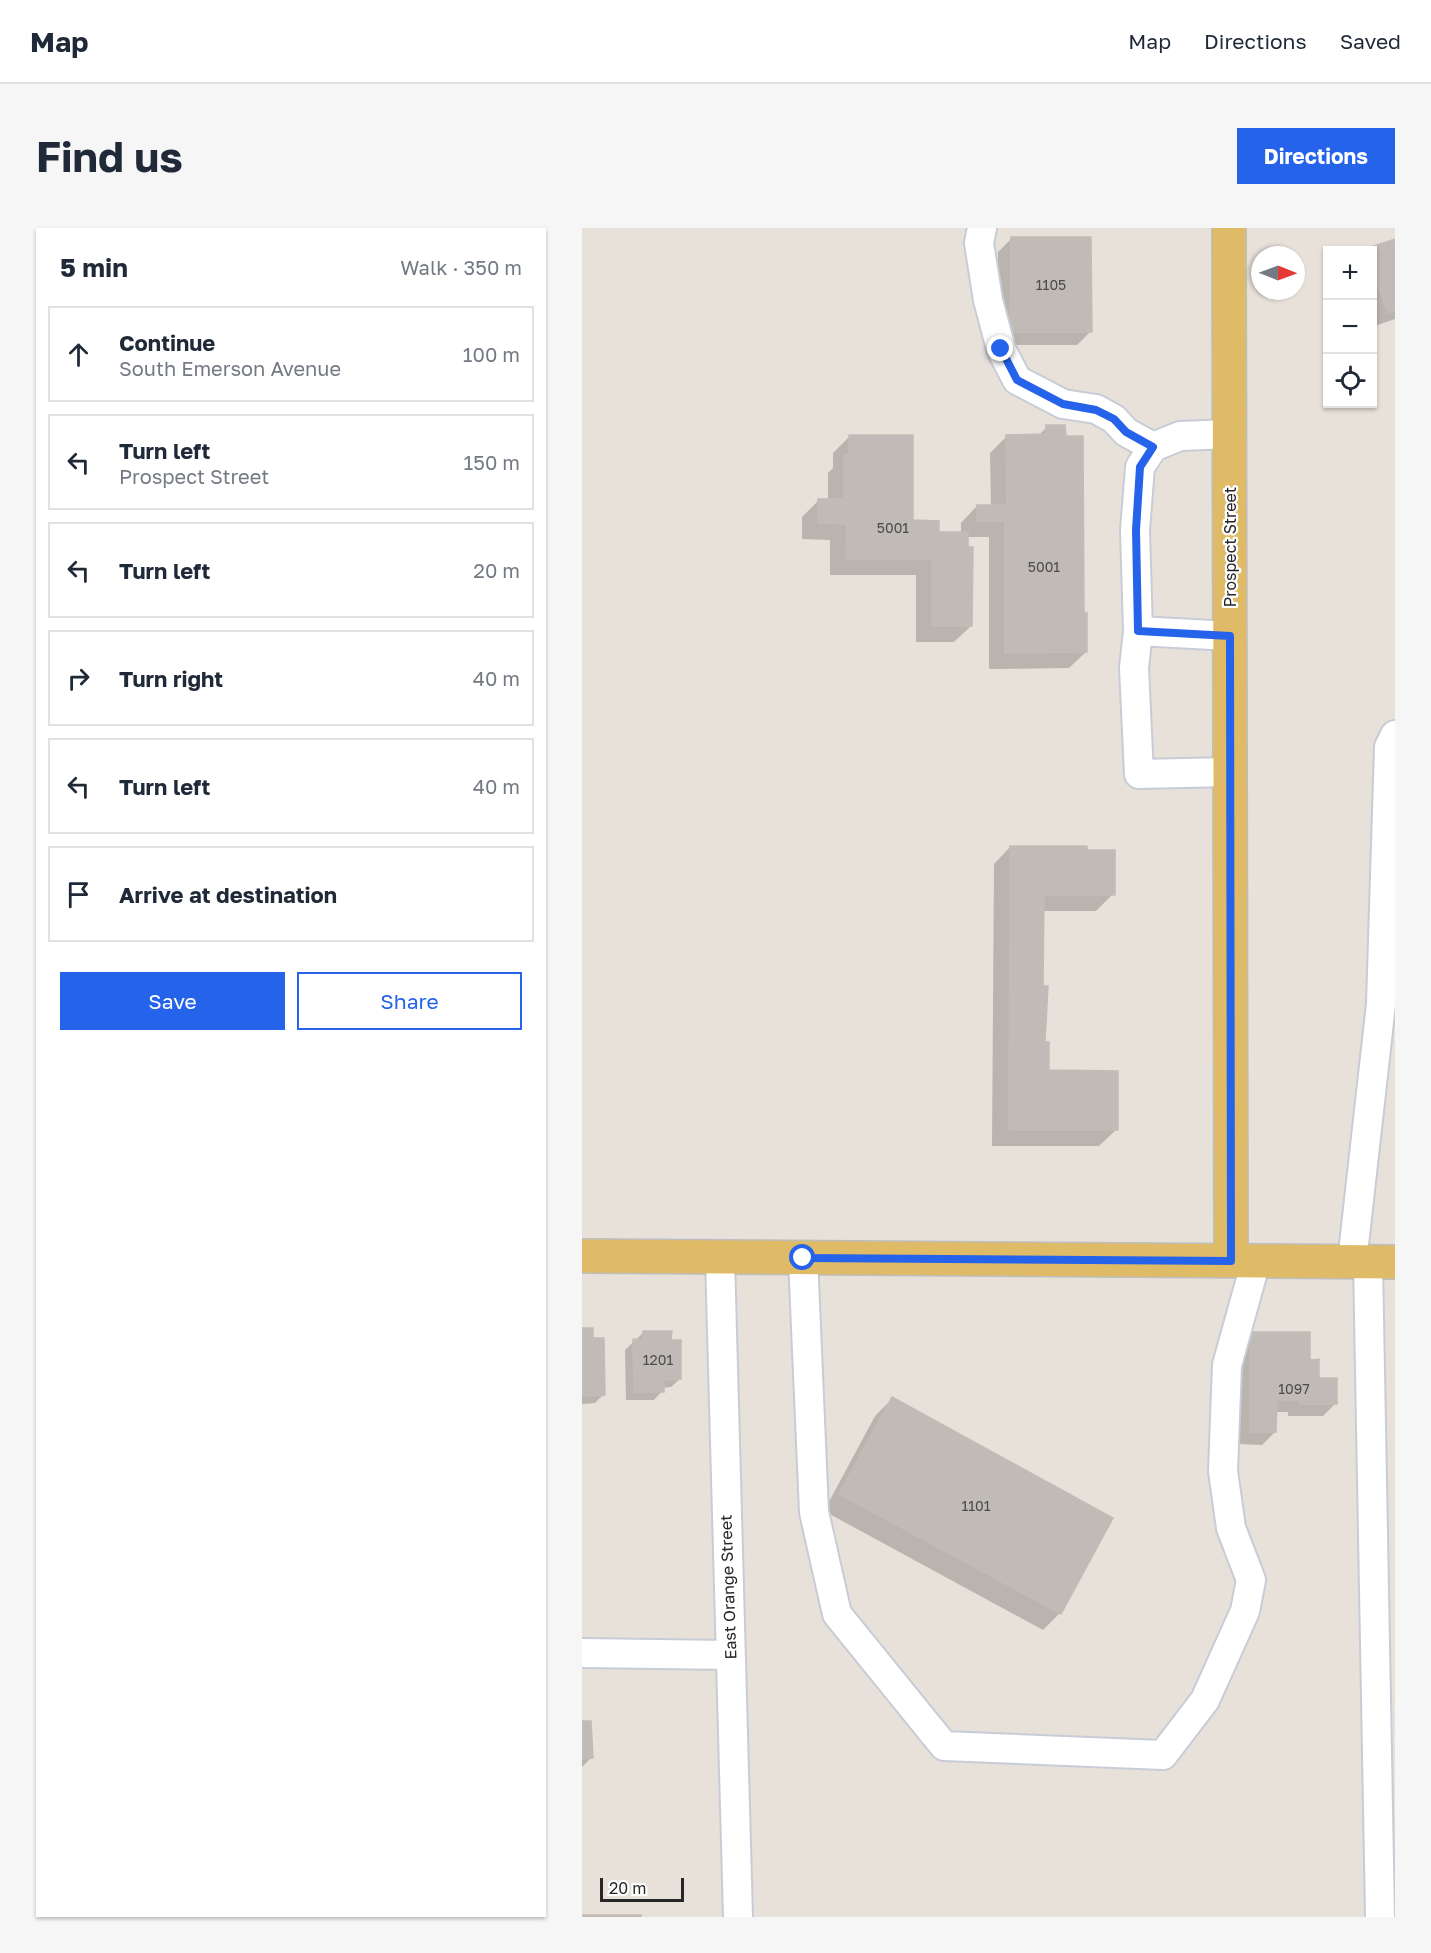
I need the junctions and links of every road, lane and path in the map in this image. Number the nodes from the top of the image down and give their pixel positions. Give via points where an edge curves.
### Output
1 (982, 228) edge
2 (1229, 228) edge
3 (1231, 434) junction
4 (1153, 447) junction
5 (1138, 631) junction
6 (1230, 636) junction
7 (1393, 743) edge
8 (1229, 772) junction
9 (1384, 1078) edge
10 (582, 1256) edge
11 (720, 1258) junction
12 (803, 1258) junction
13 (1243, 1261) junction
14 (1372, 1262) edge
15 (582, 1653) edge
16 (730, 1654) junction
17 (738, 1917) edge
18 (1380, 1917) edge

1 - 4 street via 979,243 988,300 1001,349 1017,380 1063,404 1096,410
2 - 3 main road, Prospect Street
3 - 4 street via 1180,436
3 - 6 main road, Prospect Street
4 - 5 street via 1140,467 1136,530
5 - 6 street
5 - 8 street via 1134,668 1139,774
6 - 8 main road, Prospect Street
7 - 9 street via 1381,1004
8 - 13 main road, Prospect Street
9 - 14 street
10 - 11 main road
11 - 12 main road
11 - 16 street, East Orange Street
12 - 13 main road
12 - 13 street via 814,1512 837,1614 944,1746 1163,1755 1205,1700 1245,1611 1251,1580 1231,1528 1223,1471 1227,1365
13 - 14 main road
14 - 18 street
15 - 16 street
16 - 17 street, East Orange Street

